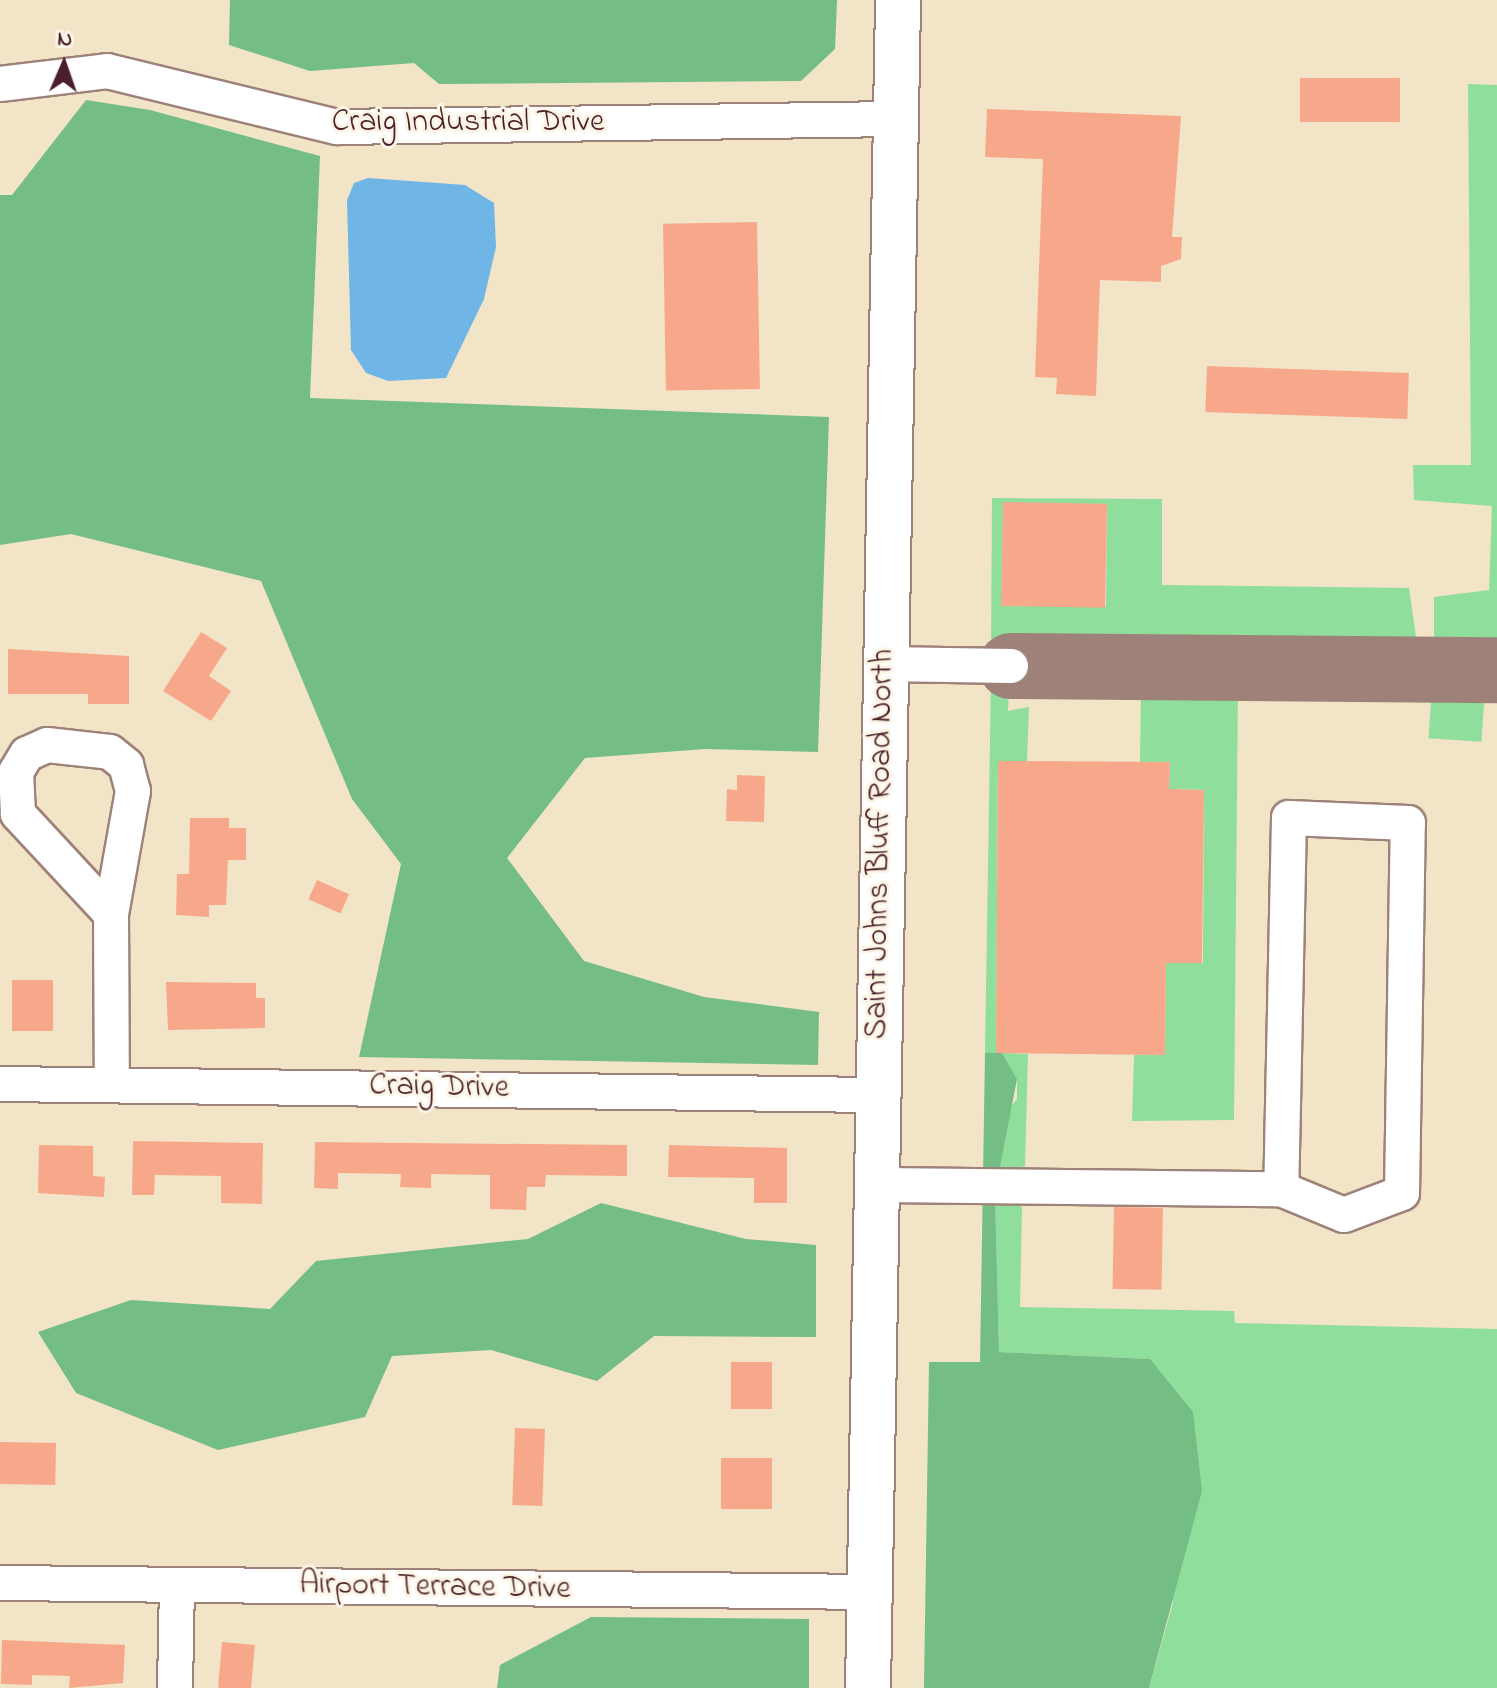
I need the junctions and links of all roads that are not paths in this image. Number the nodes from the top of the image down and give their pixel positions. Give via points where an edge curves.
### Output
1 (898, 0) edge
2 (0, 84) edge
3 (896, 119) junction
4 (883, 664) junction
5 (1011, 666) dead end
6 (111, 914) junction
7 (0, 1084) edge
8 (112, 1084) junction
9 (878, 1095) junction
10 (876, 1185) junction
11 (1281, 1189) junction
12 (0, 1583) edge
13 (177, 1585) junction
14 (869, 1592) junction
15 (175, 1688) edge
16 (868, 1688) edge

1 - 3 main road, Saint Johns Bluff Road North
2 - 3 street, Craig Industrial Drive via 107,71 337,127
3 - 4 main road, Saint Johns Bluff Road North
4 - 5 street
4 - 9 main road, Saint Johns Bluff Road North
6 - 6 street via 133,791 126,765 110,752 47,745 27,754 16,772 18,814
6 - 8 street
7 - 8 street, Craig Drive
8 - 9 street, Craig Drive
9 - 10 main road, Saint Johns Bluff Road North
10 - 11 street
10 - 14 main road, Saint Johns Bluff Road North
11 - 11 street via 1344,1215 1402,1193 1408,823 1289,818
12 - 13 street, Airport Terrace Drive
13 - 14 street, Airport Terrace Drive
13 - 15 street
14 - 16 main road, Saint Johns Bluff Road North

